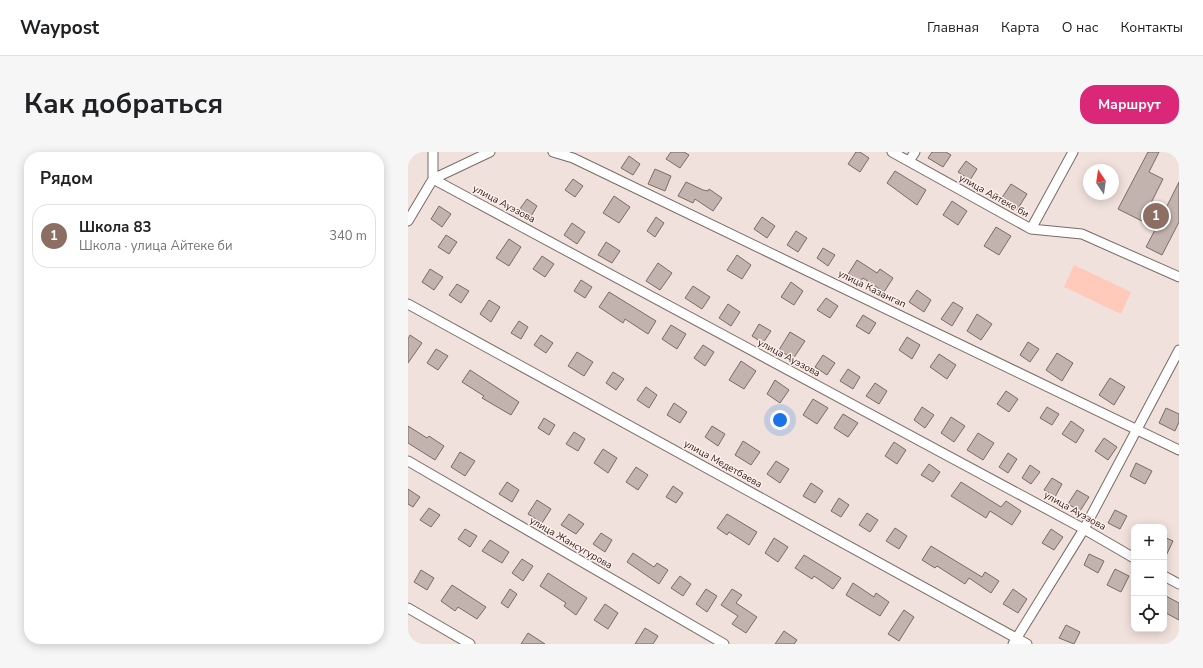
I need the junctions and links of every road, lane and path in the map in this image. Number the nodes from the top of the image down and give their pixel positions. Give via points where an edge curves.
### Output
1 (433, 152) edge
2 (490, 152) edge
3 (553, 152) edge
4 (892, 152) edge
5 (915, 152) edge
6 (1073, 152) edge
7 (909, 161) junction
8 (433, 179) junction
9 (408, 221) edge
10 (1031, 229) junction
11 (1179, 277) edge
12 (408, 304) edge
13 (1179, 350) edge
14 (1137, 429) junction
15 (1179, 450) edge
16 (408, 461) edge
17 (1084, 529) junction
18 (1131, 556) edge
19 (1167, 578) edge
20 (1179, 584) edge
21 (408, 608) edge
22 (1015, 641) edge
23 (470, 644) edge
24 (724, 644) edge
25 (1027, 644) edge

1 - 8 street
2 - 8 street
3 - 14 street, улица Казангап via 573,158
4 - 7 street, улица Айтеке би
5 - 7 street
6 - 10 street
7 - 10 street, улица Айтеке би
8 - 9 street
8 - 17 street, улица Ауэзова
10 - 11 street, улица Айтеке би via 1082,234
12 - 22 street, улица Медетбаева
13 - 14 street
14 - 15 street, улица Казангап
14 - 17 street
16 - 24 street, улица Жансугурова
17 - 18 street, улица Ауэзова
17 - 22 street
19 - 20 street
21 - 23 street
22 - 25 street, улица Медетбаева

